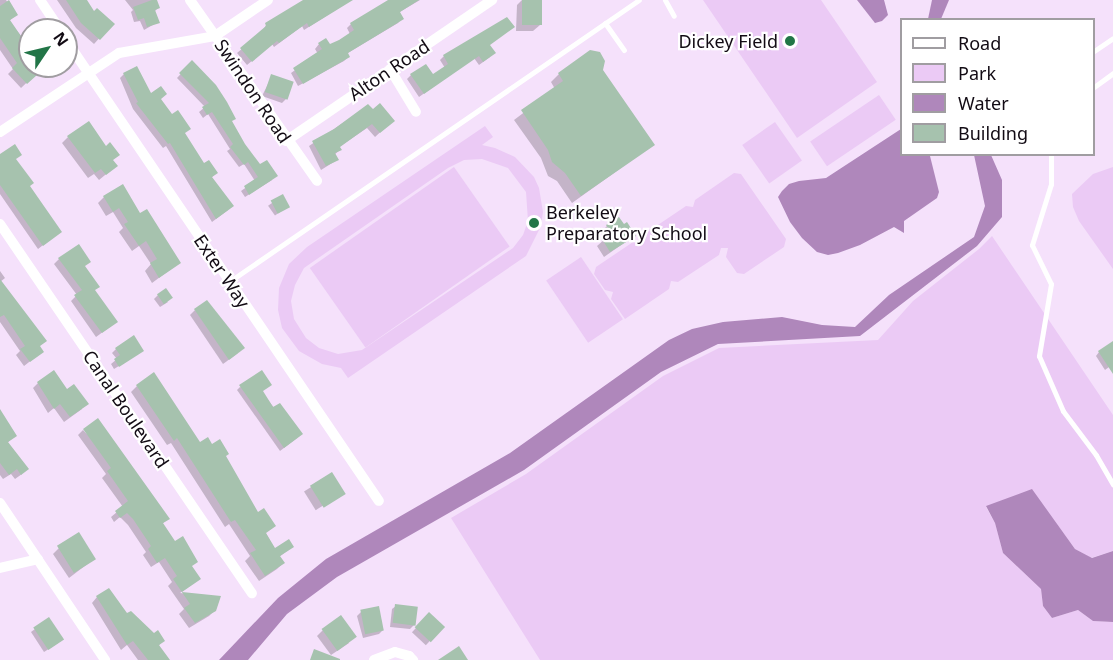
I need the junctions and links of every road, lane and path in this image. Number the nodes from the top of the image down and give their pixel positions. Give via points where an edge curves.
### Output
1 (40, 0) edge
2 (190, 0) edge
3 (268, 0) edge
4 (492, 0) edge
5 (639, 0) edge
6 (665, 0) edge
7 (674, 16) dead end
8 (52, 18) edge
9 (605, 23) junction
10 (215, 36) junction
11 (1113, 38) edge
12 (624, 50) dead end
13 (1095, 50) edge
14 (78, 57) edge
15 (390, 69) junction
16 (88, 72) junction
17 (1113, 73) edge
18 (1095, 86) edge
19 (416, 112) dead end
20 (0, 132) edge
21 (286, 141) junction
22 (1052, 156) edge
23 (317, 181) dead end
24 (0, 224) edge
25 (229, 282) junction
26 (1113, 485) edge
27 (379, 501) dead end
28 (0, 503) edge
29 (38, 559) junction
30 (0, 568) edge
31 (252, 593) dead end
32 (105, 660) edge
33 (374, 660) edge
34 (413, 660) edge

1 - 8 street
2 - 10 street, Swindon Road
3 - 10 street
4 - 15 street, Alton Road
5 - 9 lane
6 - 7 lane
9 - 12 lane
9 - 25 lane
10 - 16 street via 119,53
10 - 21 street, Swindon Road
11 - 13 lane
14 - 16 street, Exter Way
15 - 19 street
15 - 21 street, Alton Road
16 - 20 street
16 - 25 street, Exter Way
17 - 18 lane
21 - 23 street, Swindon Road
22 - 26 lane via 1051,184 1032,245 1051,284 1039,356 1064,411
24 - 31 street, Canal Boulevard
25 - 27 street, Exter Way
28 - 29 street
29 - 30 street
29 - 32 street
33 - 34 street via 395,652

